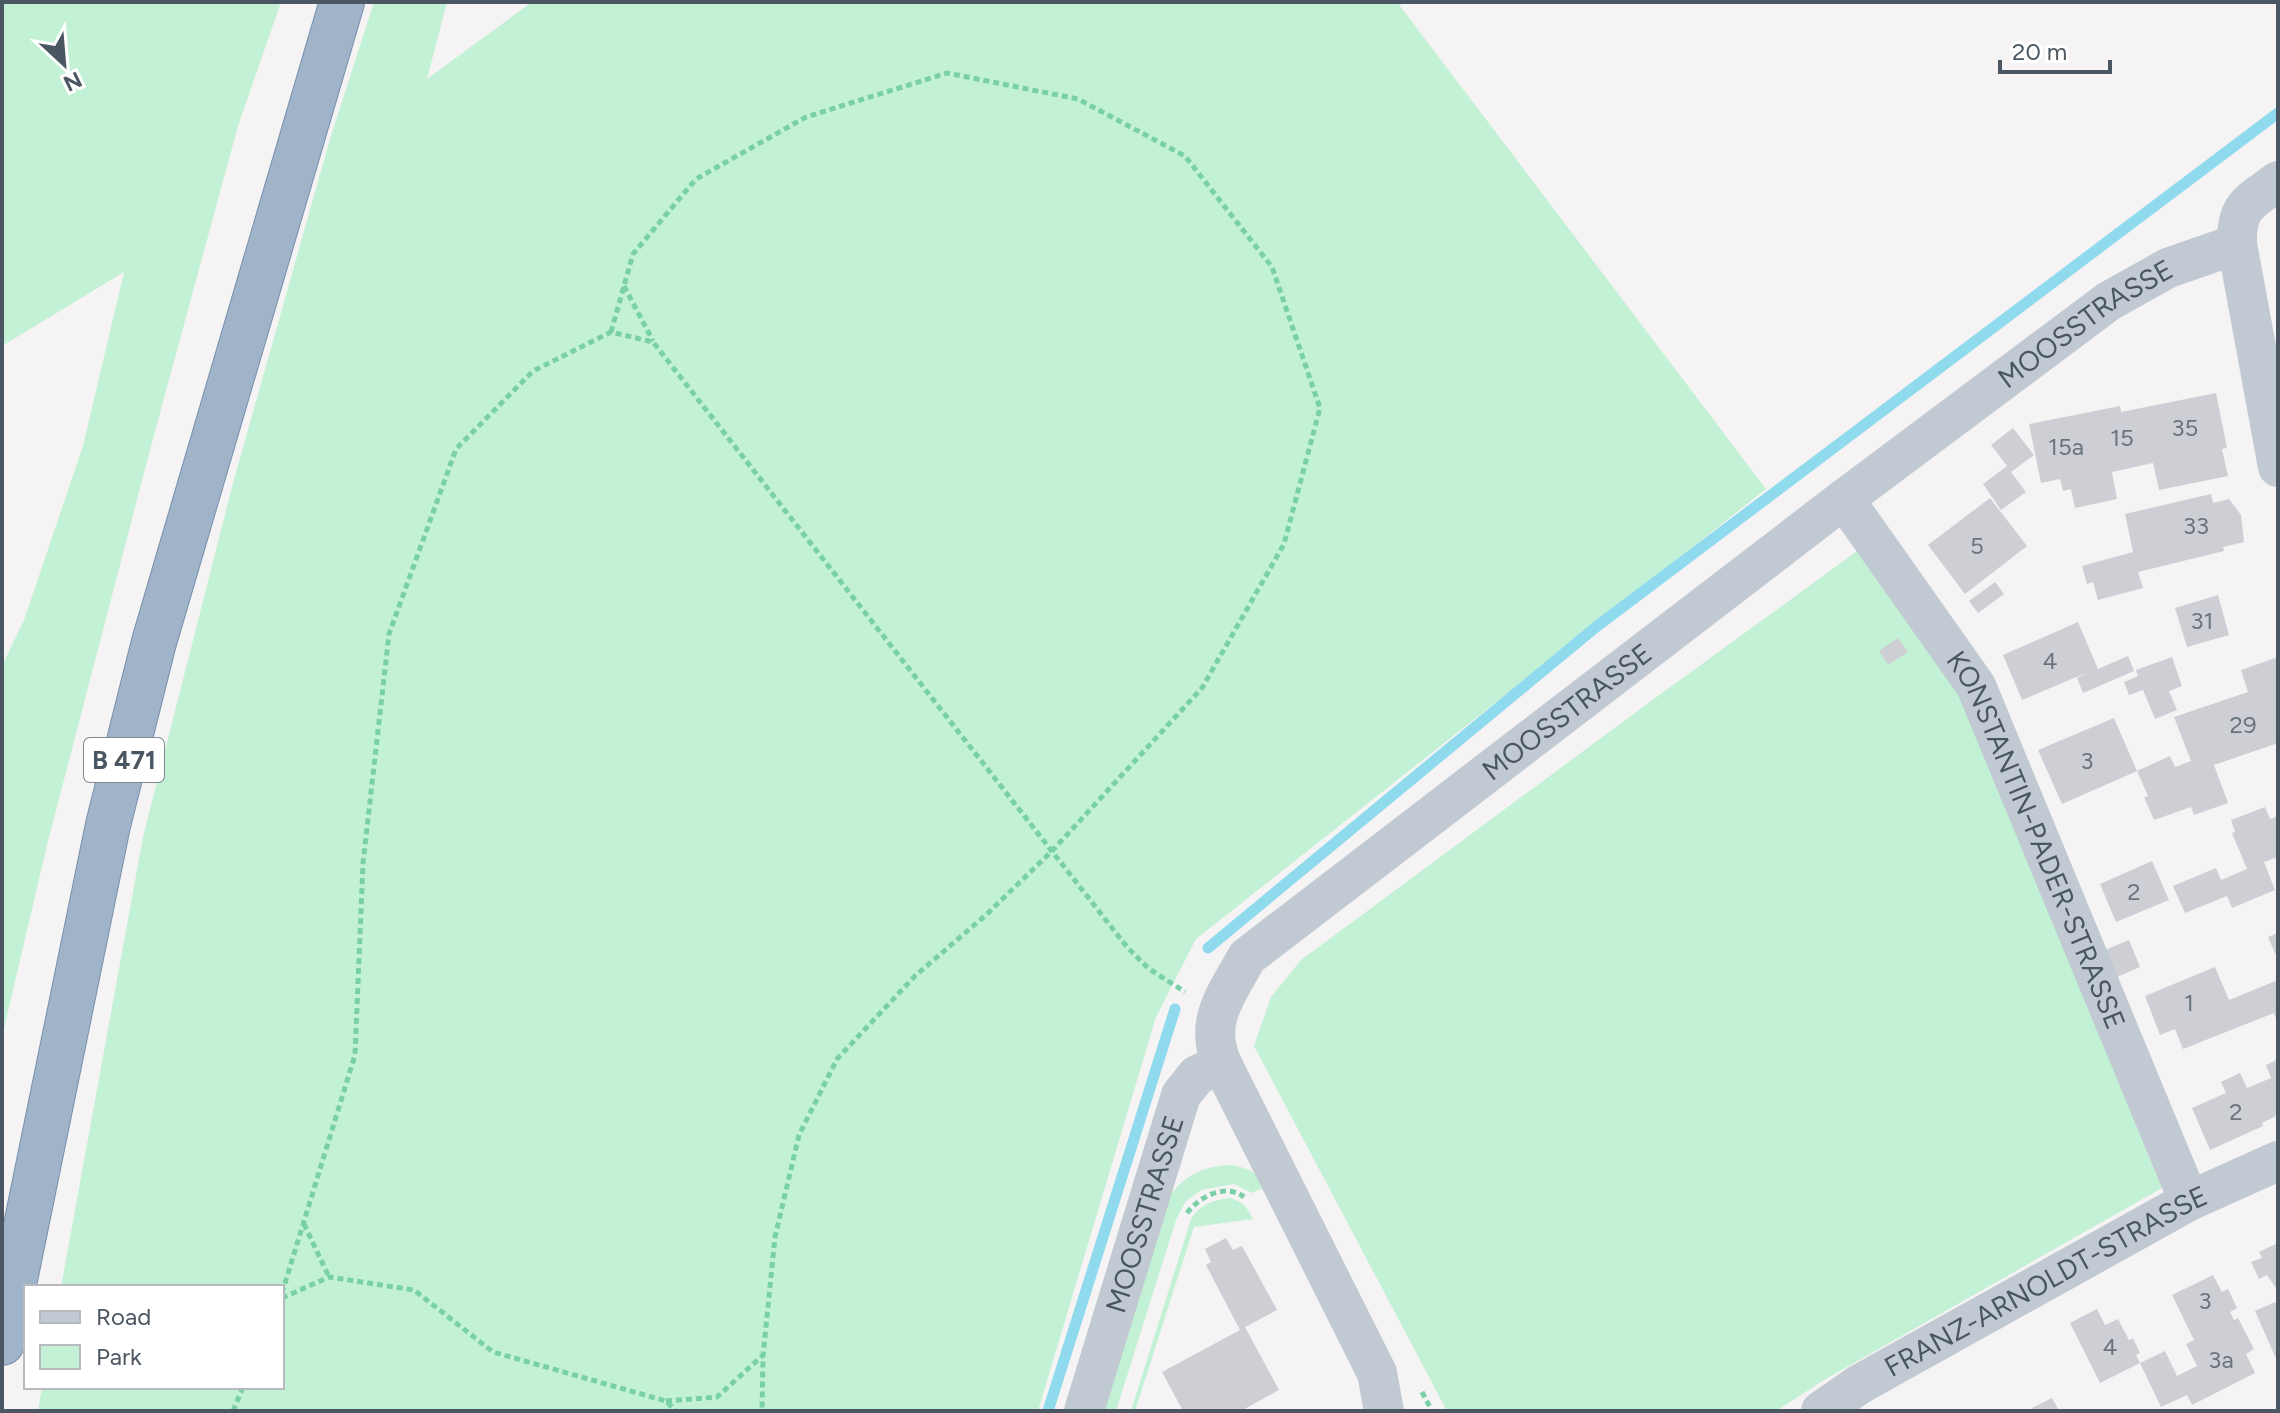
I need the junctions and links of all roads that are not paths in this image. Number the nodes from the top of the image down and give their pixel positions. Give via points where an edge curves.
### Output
1 (342, 2) edge
2 (2278, 181) edge
3 (2237, 244) junction
4 (2278, 467) edge
5 (1844, 499) junction
6 (1222, 1064) junction
7 (2278, 1161) edge
8 (2189, 1201) junction
9 (2, 1343) edge
10 (1084, 1411) edge
11 (1384, 1411) edge
12 (1821, 1411) edge

1 - 9 highway, B 471 via 146,673 108,825
2 - 3 street via 2245,206 2237,223
3 - 4 street
3 - 5 street, MOOSSTRASSE via 2168,268 2109,301
5 - 6 street, MOOSSTRASSE via 1247,957 1216,1013 1215,1048
5 - 8 street, KONSTANTIN-PADER-STRASSE via 1976,686
6 - 10 street, MOOSSTRASSE via 1197,1075 1181,1095
6 - 11 street via 1377,1373
7 - 8 street, FRANZ-ARNOLDT-STRASSE
8 - 12 street, FRANZ-ARNOLDT-STRASSE via 1860,1384

